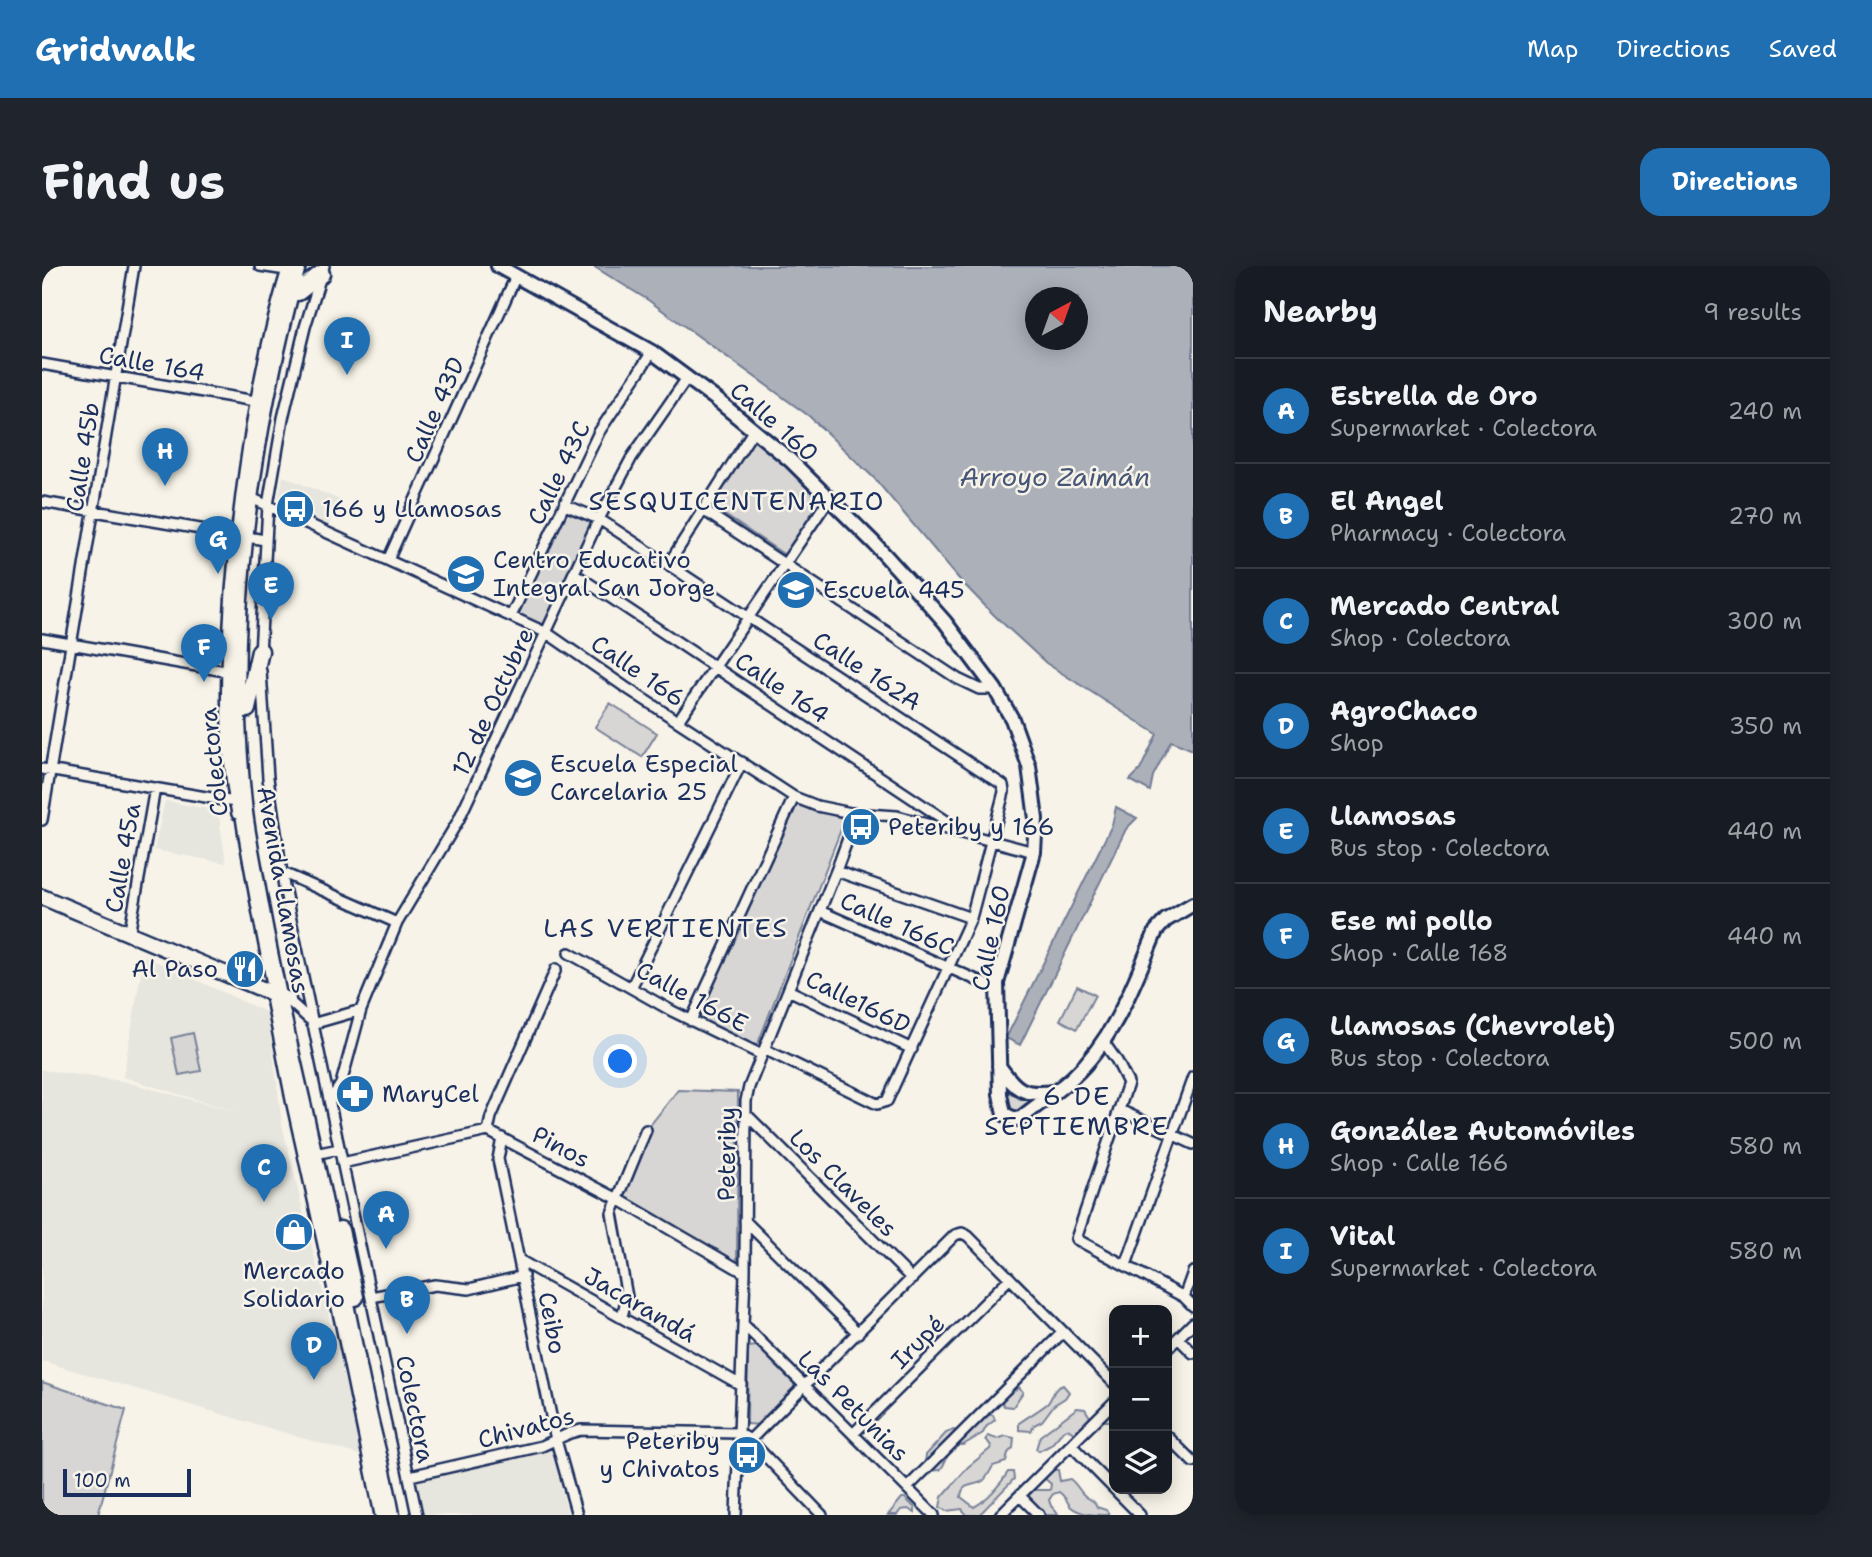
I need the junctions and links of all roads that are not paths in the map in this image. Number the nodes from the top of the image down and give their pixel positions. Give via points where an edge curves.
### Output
1 (134, 266) edge
2 (260, 266) edge
3 (306, 266) edge
4 (498, 266) edge
5 (290, 267) edge
6 (322, 270) edge
7 (516, 276) junction
8 (298, 292) junction
9 (281, 333) junction
10 (267, 348) junction
11 (652, 352) junction
12 (42, 364) edge
13 (115, 377) junction
14 (687, 377) junction
15 (256, 401) junction
16 (753, 431) junction
17 (254, 499) junction
18 (829, 499) junction
19 (42, 502) edge
20 (565, 505) junction
21 (703, 510) junction
22 (93, 511) junction
23 (599, 519) junction
24 (249, 537) junction
25 (388, 560) junction
26 (784, 563) junction
27 (668, 565) junction
28 (575, 574) junction
29 (748, 615) junction
30 (511, 616) junction
31 (547, 633) junction
32 (42, 639) edge
33 (71, 644) junction
34 (260, 651) junction
35 (715, 667) junction
36 (225, 671) junction
37 (995, 689) junction
38 (247, 709) junction
39 (678, 721) junction
40 (741, 762) junction
41 (46, 769) edge
42 (155, 788) junction
43 (794, 797) junction
44 (235, 802) junction
45 (851, 813) junction
46 (42, 820) edge
47 (967, 835) junction
48 (992, 842) junction
49 (1034, 852) junction
50 (836, 871) junction
51 (281, 872) junction
52 (42, 897) edge
53 (1193, 904) edge
54 (820, 911) junction
55 (971, 918) junction
56 (397, 923) junction
57 (129, 935) junction
58 (569, 953) dead end
59 (948, 968) junction
60 (556, 969) dead end
61 (632, 986) junction
62 (997, 989) junction
63 (788, 990) junction
64 (279, 996) junction
65 (361, 1010) junction
66 (691, 1021) junction
67 (312, 1024) junction
68 (1103, 1041) junction
69 (912, 1049) junction
70 (762, 1051) junction
71 (999, 1066) junction
72 (1193, 1077) edge
73 (1055, 1091) junction
74 (330, 1101) junction
75 (1120, 1110) junction
76 (747, 1115) junction
77 (646, 1130) dead end
78 (488, 1131) junction
79 (1174, 1135) junction
80 (502, 1138) junction
81 (1193, 1144) edge
82 (317, 1156) junction
83 (342, 1163) junction
84 (618, 1199) junction
85 (745, 1221) junction
86 (519, 1260) junction
87 (1126, 1265) junction
88 (1193, 1272) edge
89 (745, 1273) junction
90 (523, 1276) junction
91 (1010, 1278) junction
92 (912, 1279) junction
93 (371, 1297) junction
94 (1184, 1297) junction
95 (1193, 1306) edge
96 (622, 1316) junction
97 (1193, 1323) edge
98 (743, 1324) junction
99 (1063, 1332) junction
100 (858, 1333) junction
101 (1178, 1338) junction
102 (1172, 1344) edge
103 (1193, 1353) edge
104 (1109, 1378) edge
105 (741, 1385) junction
106 (805, 1385) junction
107 (1109, 1407) edge
108 (363, 1412) junction
109 (738, 1433) junction
110 (853, 1434) junction
111 (556, 1440) junction
112 (750, 1440) junction
113 (1172, 1441) edge
114 (1071, 1445) junction
115 (1193, 1462) edge
116 (410, 1476) junction
117 (907, 1488) junction
118 (1020, 1496) junction
119 (380, 1515) edge
120 (391, 1515) edge
121 (399, 1515) edge
122 (417, 1515) edge
123 (577, 1515) edge
124 (736, 1515) edge
125 (822, 1515) edge
126 (934, 1515) edge
127 (1000, 1515) edge
128 (1039, 1515) edge
129 (1140, 1515) edge

1 - 13 street, Calle 45b
2 - 5 street
3 - 8 highway, Avenida Llamosas
4 - 7 main road, Calle 160
5 - 9 highway, Avenida Llamosas
5 - 10 street
6 - 8 highway
6 - 17 street via 283,418
7 - 11 main road, Calle 160
7 - 25 street, Calle 43D
8 - 17 highway, Avenida Llamosas
9 - 10 highway
9 - 17 highway, Avenida Llamosas via 264,402
10 - 15 street
11 - 14 main road, Calle 160
11 - 20 street, Calle 43C via 599,432
12 - 13 street, Calle 164
13 - 15 street, Calle 164
13 - 22 street, Calle 45b
14 - 16 main road, Calle 160
14 - 23 street, 12 de Octubre via 632,457
15 - 17 street
16 - 18 main road, Calle 160
16 - 21 street
17 - 24 highway, Avenida Llamosas
17 - 25 street, Calle 166
18 - 26 street
18 - 37 main road, Calle 160 via 914,586
19 - 22 street
20 - 23 street, Calle 162A
20 - 30 street, Calle 43C
21 - 26 street
21 - 27 street
22 - 24 street
22 - 33 street, Calle 45b
23 - 27 street, Calle 162A
23 - 28 street, 12 de Octubre
24 - 34 street
24 - 36 street, Colectora
24 - 38 highway, Avenida Llamosas
24 - 64 highway, Avenida Llamosas via 237,620 243,803
25 - 30 street, Calle 166
26 - 29 street
26 - 37 street via 958,679 979,689
27 - 29 street, Calle 162A
28 - 31 street, 12 de Octubre
28 - 35 street, Calle 164
29 - 35 street
29 - 48 street, Calle 162A via 1003,785
30 - 31 street, Calle 166
31 - 39 street, Calle 166
31 - 56 street, 12 de Octubre via 458,821
32 - 33 street
33 - 36 street
33 - 41 street, Calle 45b
34 - 38 highway
34 - 51 street via 264,735
35 - 39 street
35 - 47 street, Calle 164
36 - 44 street, Colectora via 227,747
37 - 49 main road, Calle 160 via 1029,766 1036,819
38 - 64 highway, Avenida Llamosas via 253,805 275,939
39 - 40 street, Calle 166
40 - 43 street, Calle 166
40 - 61 street
41 - 42 street
41 - 46 street, Calle 45b
42 - 44 street
42 - 57 street, Calle 45a
43 - 45 street, Calle 166
43 - 66 street
44 - 64 street, Colectora
45 - 47 street, Calle 166 via 897,816
45 - 50 street, Peteriby via 853,825
47 - 48 street, Calle 166
48 - 49 street, Calle 166
48 - 55 street
49 - 62 main road, Calle 160
50 - 54 street, Peteriby
50 - 55 street
51 - 56 street
51 - 67 street, Colectora
52 - 57 main road
53 - 68 main road, Calle 160 via 1156,931
54 - 59 street, Calle 166C
54 - 63 street, Peteriby
55 - 59 street
56 - 65 street, 12 de Octubre
57 - 64 main road
58 - 61 street, Calle 166E
59 - 62 street, Calle 166C
59 - 69 street
60 - 78 street
61 - 66 street, Calle 166E
62 - 71 main road, Calle 160
63 - 69 street, Calle166D
63 - 70 street, Peteriby
64 - 67 street via 298,1007
64 - 82 highway, Avenida Llamosas
65 - 67 street
65 - 74 street, 12 de Octubre via 344,1074
66 - 70 street, Calle 166E
67 - 74 street, Colectora
68 - 73 main road, Calle 160
68 - 75 street via 1128,1083
69 - 70 street, Calle 166E via 887,1101 877,1104
70 - 76 street, Peteriby via 749,1087
71 - 73 main road via 1023,1092
71 - 73 main road, Calle 160 via 1001,1108 1009,1117 1021,1118
72 - 79 street
74 - 82 street, Colectora
75 - 79 street
75 - 87 street via 1076,1238
76 - 85 street, Peteriby
76 - 92 street, Los Claveles
77 - 84 street
78 - 80 street, Pinos
78 - 83 street
79 - 81 street
79 - 87 street
80 - 84 street, Pinos
80 - 86 street, Ceibo via 498,1159
82 - 83 street, Colectora
82 - 108 highway, Avenida Llamosas
82 - 121 highway, Avenida Llamosas
83 - 93 street, Colectora
84 - 89 street, Pinos
84 - 96 street via 612,1213 627,1297
85 - 89 street, Peteriby
85 - 100 street
86 - 90 street, Ceibo
86 - 96 street, Jacarandá
87 - 94 street
88 - 94 street
89 - 98 street, Peteriby
90 - 93 street via 469,1289 435,1285
90 - 111 street, Ceibo
91 - 92 street via 962,1233
91 - 99 street
91 - 110 street, Irupé
92 - 100 street
93 - 116 street, Colectora
94 - 95 street
96 - 105 street, Jacarandá
97 - 101 street
98 - 105 street, Peteriby
98 - 106 street, Las Petunias
99 - 104 street
99 - 117 street
100 - 106 street
101 - 102 street
101 - 103 street
105 - 109 street, Peteriby
106 - 110 street, Las Petunias
106 - 112 street
107 - 114 street
108 - 119 street
108 - 120 highway, Avenida Llamosas via 386,1482
109 - 111 street, Chivatos via 581,1430
109 - 112 street
109 - 124 street, Peteriby
110 - 117 street, Las Petunias
111 - 116 street, Chivatos
111 - 123 street, Ceibo
112 - 125 street
113 - 115 street
114 - 118 street
114 - 129 street
116 - 122 street, Colectora
117 - 126 street, Las Petunias
118 - 127 street
118 - 128 street

